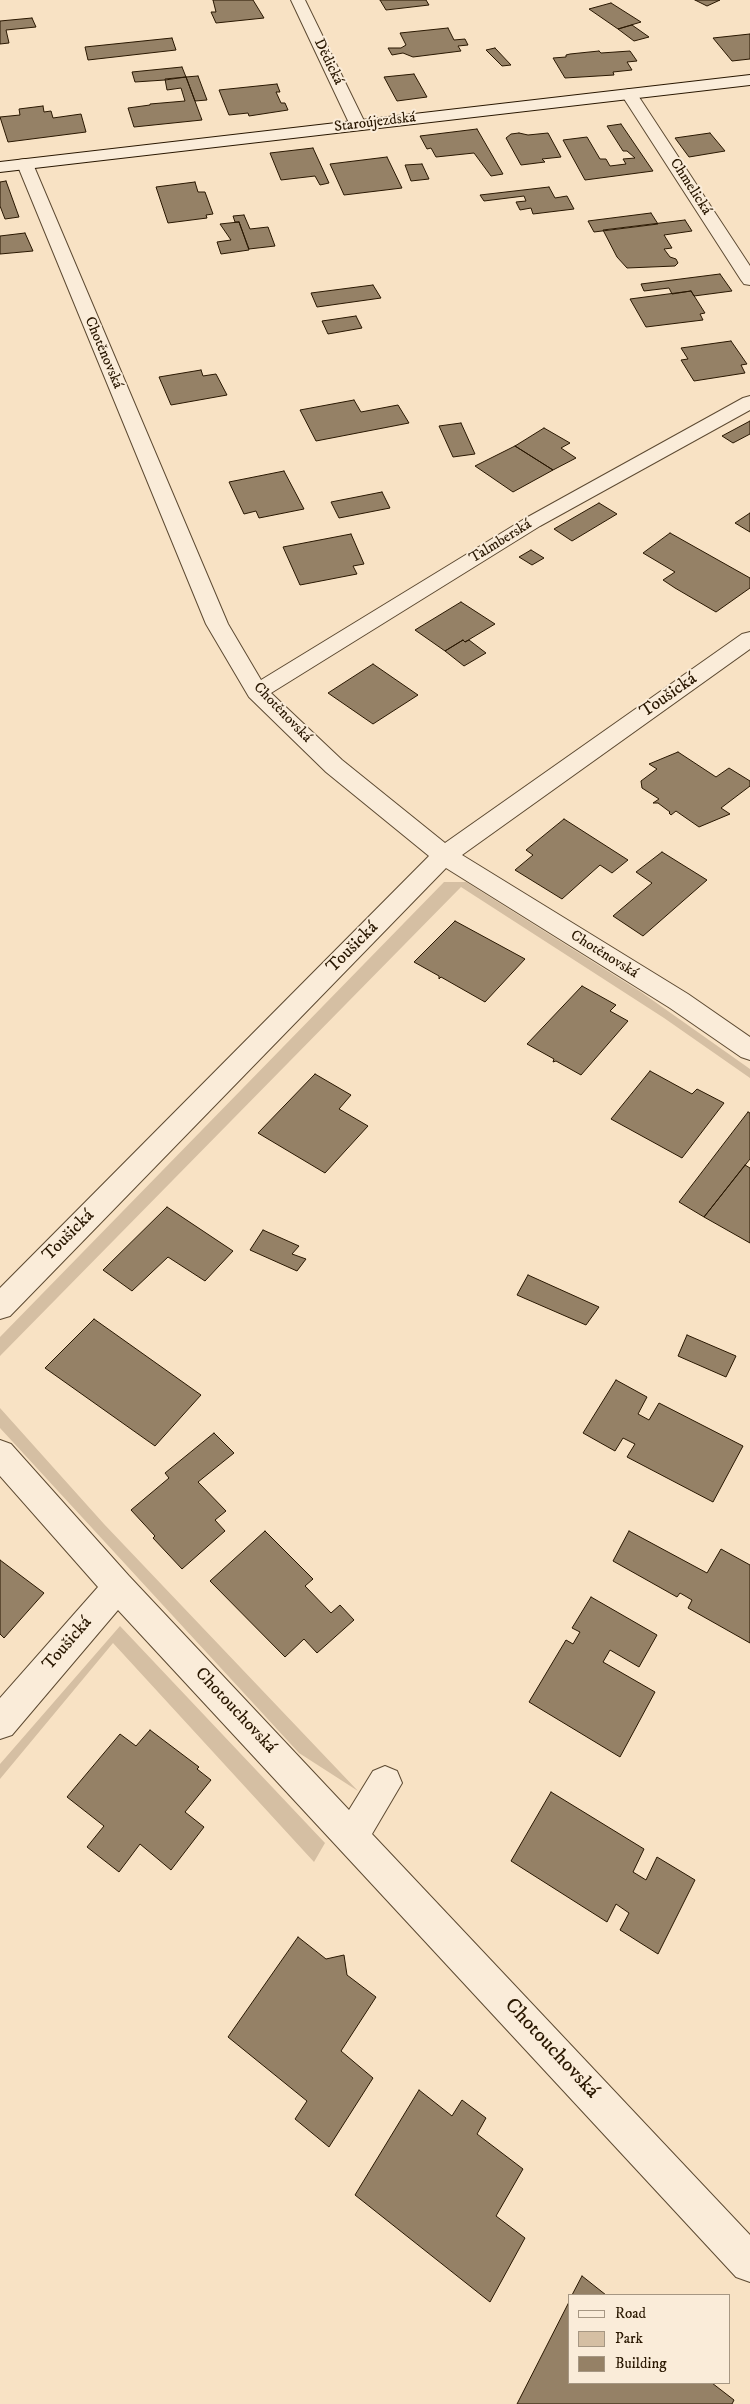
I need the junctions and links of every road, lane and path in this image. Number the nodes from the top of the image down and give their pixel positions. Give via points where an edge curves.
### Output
1 (298, 0) edge
2 (750, 80) edge
3 (629, 94) junction
4 (358, 125) junction
5 (25, 164) junction
6 (0, 167) edge
7 (750, 280) edge
8 (750, 402) edge
9 (750, 639) edge
10 (257, 692) junction
11 (444, 855) junction
12 (750, 1050) edge
13 (0, 1307) edge
14 (0, 1454) edge
15 (118, 1587) junction
16 (0, 1723) edge
17 (385, 1783) dead end
18 (352, 1836) junction
19 (750, 2263) edge

1 - 4 street, Dědická
2 - 3 street, Staroújezdská
3 - 4 street, Staroújezdská
3 - 7 street, Chmelická
4 - 5 street, Staroújezdská
5 - 6 street, Staroújezdská
5 - 10 street, Chotěnovská via 217,624
8 - 10 street, Talmberská via 533,522
9 - 11 street, Toušická
10 - 11 street, Chotěnovská via 334,766
11 - 12 street, Chotěnovská via 679,1001
11 - 13 street, Toušická
14 - 15 street
15 - 16 street, Toušická
15 - 18 street, Chotouchovská
17 - 18 street
18 - 19 street, Chotouchovská

